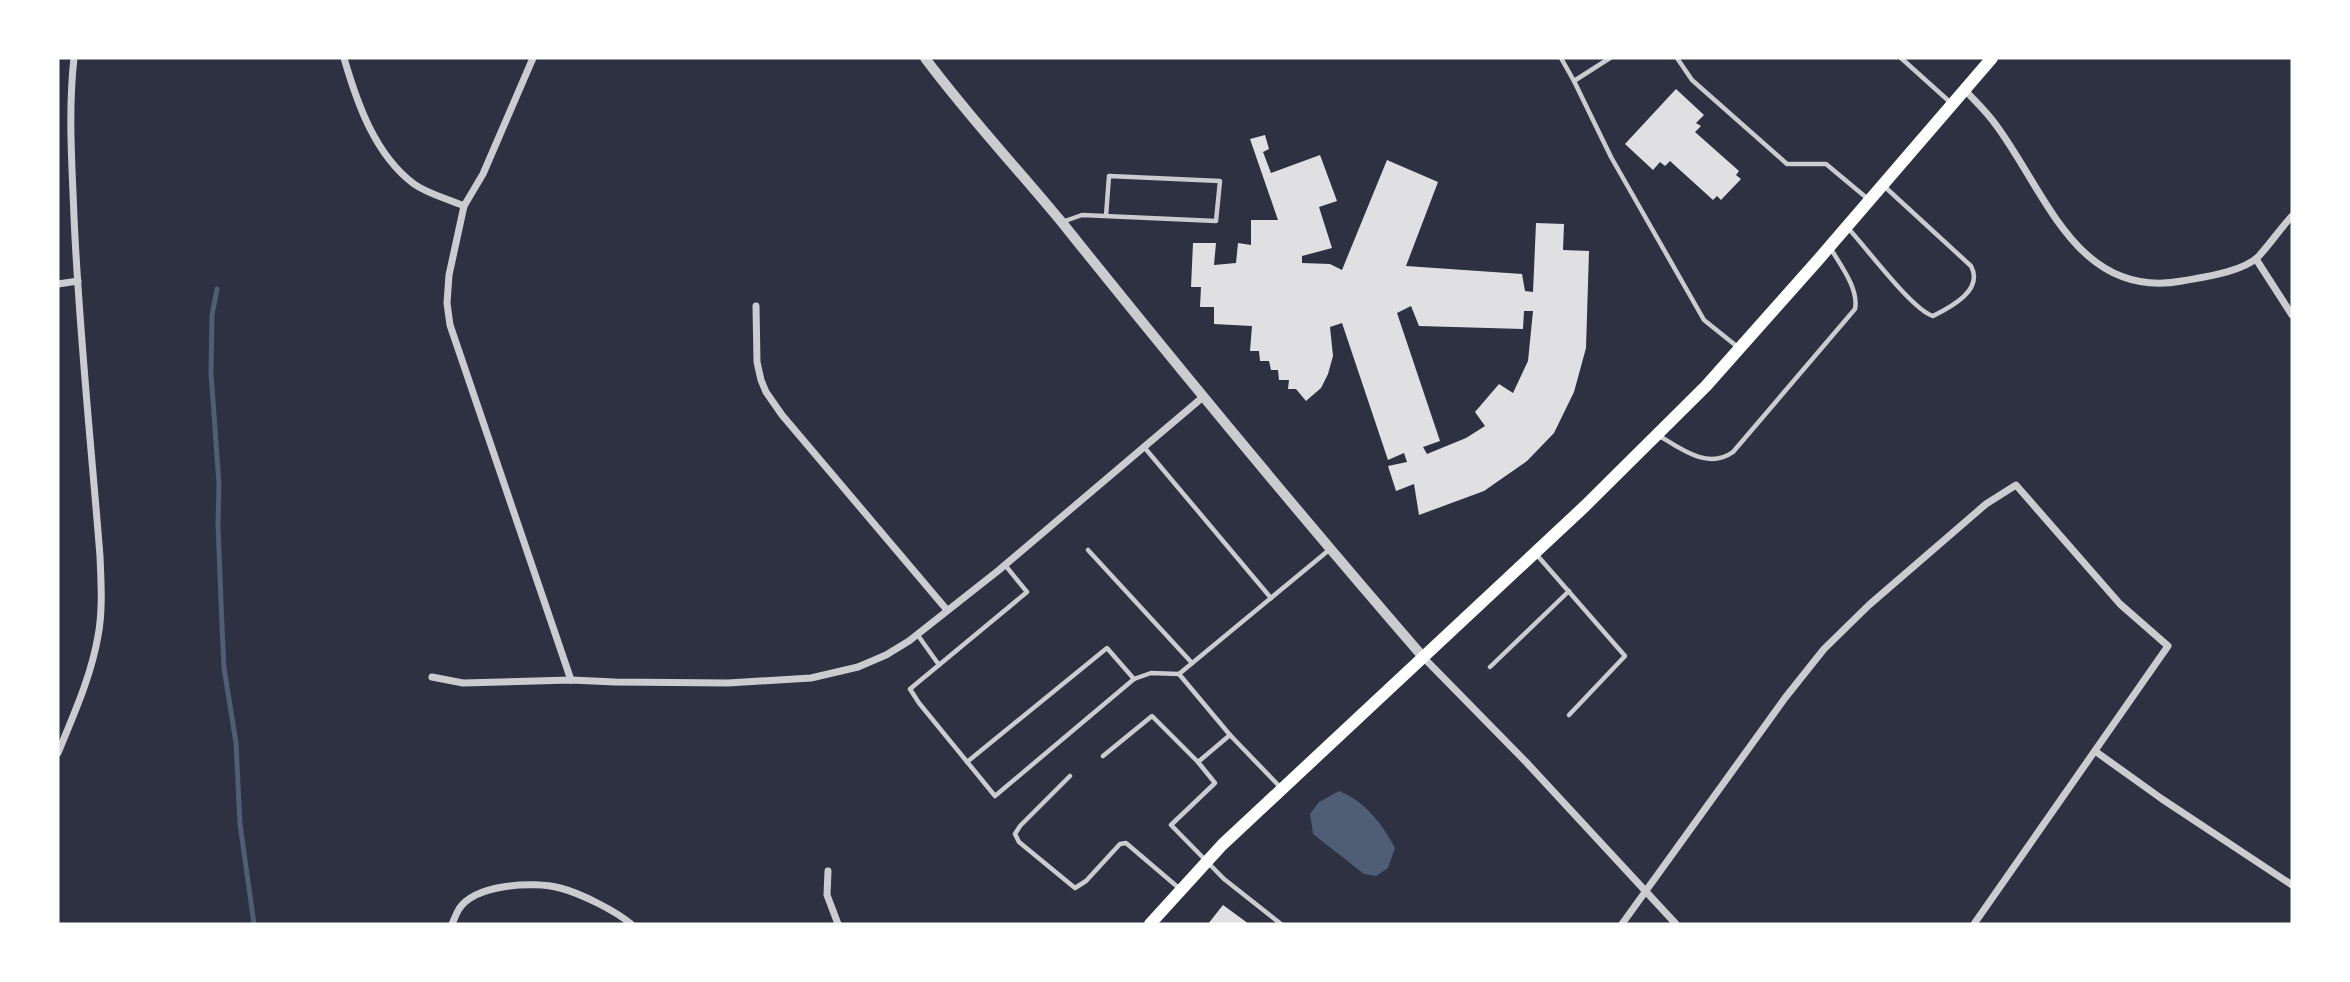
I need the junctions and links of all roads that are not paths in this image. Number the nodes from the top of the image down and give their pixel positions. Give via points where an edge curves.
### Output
1 (74, 58) edge
2 (344, 58) edge
3 (533, 58) edge
4 (925, 58) edge
5 (1561, 58) edge
6 (1610, 58) edge
7 (1677, 58) edge
8 (1901, 58) edge
9 (1992, 58) edge
10 (1574, 81) junction
11 (1964, 89) junction
12 (1952, 103) junction
13 (1882, 184) junction
14 (1869, 199) junction
15 (464, 206) junction
16 (1106, 216) junction
17 (2292, 216) edge
18 (1061, 222) junction
19 (1846, 226) junction
20 (1829, 246) junction
21 (2256, 259) junction
22 (78, 281) junction
23 (58, 284) edge
24 (757, 306) dead end
25 (2292, 315) edge
26 (1740, 348) junction
27 (1203, 397) junction
28 (1658, 435) junction
29 (1144, 447) junction
30 (1329, 549) junction
31 (1088, 550) dead end
32 (1535, 552) junction
33 (1005, 565) junction
34 (1569, 591) junction
35 (1271, 598) junction
36 (947, 610) junction
37 (917, 634) junction
38 (1423, 657) junction
39 (1192, 663) junction
40 (939, 665) junction
41 (1490, 667) dead end
42 (1179, 674) junction
43 (432, 677) dead end
44 (1134, 678) junction
45 (571, 680) junction
46 (1569, 715) dead end
47 (1230, 735) junction
48 (2095, 751) junction
49 (58, 753) edge
50 (1103, 756) dead end
51 (967, 762) junction
52 (1198, 762) junction
53 (1070, 776) dead end
54 (1282, 789) junction
55 (1206, 862) junction
56 (828, 871) dead end
57 (2292, 885) edge
58 (1181, 890) junction
59 (1647, 893) junction
60 (452, 924) edge
61 (632, 924) edge
62 (838, 924) edge
63 (1150, 924) edge
64 (1280, 924) edge
65 (1622, 924) edge
66 (1676, 924) edge
67 (1974, 924) edge

1 - 22 street via 71,136
2 - 15 street via 363,114 392,162 417,186
3 - 15 street via 483,174
4 - 18 street
5 - 10 lane
6 - 10 lane
7 - 14 lane via 1692,80 1787,164 1826,164
8 - 12 lane
9 - 11 main road
10 - 26 lane via 1611,157 1704,320
11 - 12 main road
11 - 21 street via 1996,125 2076,246 2109,271 2139,281 2176,282 2214,275
12 - 13 main road
13 - 14 main road
13 - 19 lane via 1971,266 1973,286 1951,307 1933,316 1926,314
14 - 19 main road
15 - 45 street via 449,275 450,325
16 - 16 lane via 1216,220 1220,181 1109,176
16 - 18 lane via 1082,215
17 - 21 street
18 - 27 street
19 - 20 main road
20 - 26 main road
20 - 28 lane via 1851,285 1855,309 1733,453 1716,461
21 - 25 street
22 - 23 street
22 - 49 street via 101,603 92,663
24 - 36 street via 757,362 766,392
26 - 28 main road
27 - 29 street
27 - 30 street
28 - 32 main road
29 - 33 street
29 - 35 lane
30 - 35 lane
30 - 38 street
31 - 39 lane
32 - 34 lane
32 - 38 main road
33 - 36 street
33 - 40 lane via 1027,592
34 - 41 lane
34 - 46 lane via 1625,656
35 - 39 lane
36 - 37 street
37 - 40 lane
37 - 45 street via 887,655 811,678
38 - 54 main road
38 - 59 street
39 - 42 lane
40 - 51 lane via 910,688
42 - 44 lane
42 - 47 lane
43 - 45 street via 463,683
44 - 51 lane via 1107,648
44 - 51 lane via 995,796
47 - 52 lane
47 - 54 lane
48 - 57 street
48 - 59 street via 2168,646 2120,604 2016,485 1986,504 1824,649
48 - 67 street
50 - 52 lane via 1152,716
52 - 55 lane via 1215,783 1171,825
53 - 58 lane via 1020,826 1019,842 1075,888 1119,844 1126,843
54 - 55 main road
55 - 58 main road
55 - 64 lane
56 - 62 street via 827,895
58 - 63 main road
59 - 65 street
59 - 66 street
60 - 61 street via 470,899 504,885 559,887

